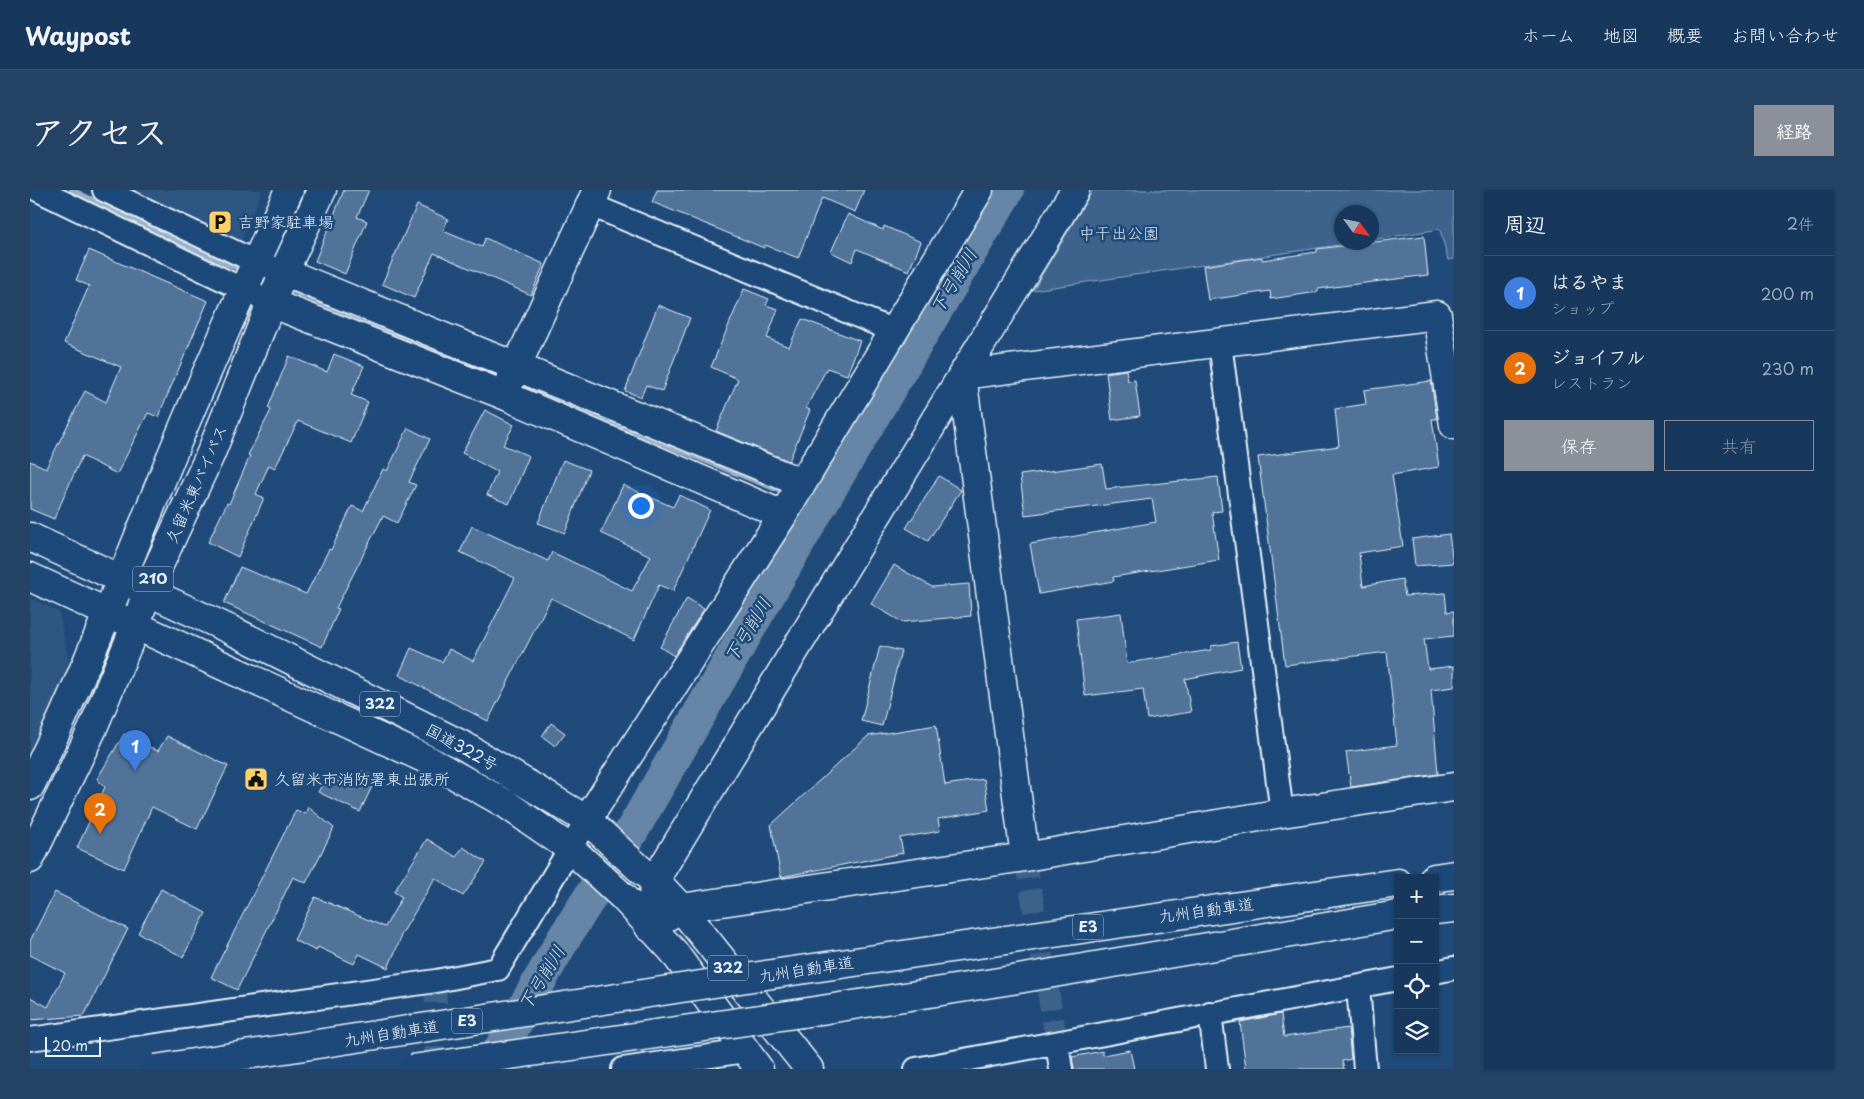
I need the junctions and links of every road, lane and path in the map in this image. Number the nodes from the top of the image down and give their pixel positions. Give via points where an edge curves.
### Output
1 (38, 190) edge
2 (104, 190) edge
3 (289, 190) edge
4 (322, 190) edge
5 (979, 190) edge
6 (1075, 190) edge
7 (594, 198) edge
8 (250, 275) junction
9 (278, 287) junction
10 (894, 331) junction
11 (1220, 343) junction
12 (517, 366) junction
13 (962, 375) junction
14 (504, 395) junction
15 (1454, 425) edge
16 (802, 483) junction
17 (783, 515) junction
18 (30, 537) edge
19 (30, 576) edge
20 (122, 580) junction
21 (148, 591) junction
22 (108, 614) junction
23 (136, 625) junction
24 (30, 786) edge
25 (1454, 787) edge
26 (1282, 813) junction
27 (595, 827) junction
28 (578, 855) junction
29 (1025, 857) junction
30 (30, 859) edge
31 (1454, 875) edge
32 (649, 876) junction
33 (1439, 877) edge
34 (1394, 884) edge
35 (681, 908) junction
36 (1454, 908) edge
37 (1439, 910) edge
38 (1394, 915) edge
39 (649, 927) junction
40 (1454, 968) edge
41 (1439, 971) edge
42 (1394, 980) edge
43 (1358, 986) junction
44 (1210, 1013) junction
45 (30, 1039) edge
46 (1057, 1044) junction
47 (752, 1060) edge
48 (155, 1069) edge
49 (412, 1069) edge
50 (623, 1069) edge
51 (809, 1069) edge
52 (916, 1069) edge
53 (1061, 1069) edge
54 (1217, 1069) edge
55 (1365, 1069) edge

1 - 8 street
2 - 8 street
3 - 8 main road, 久留米東バイパス / 210
4 - 9 main road, 久留米東バイパス / 210
5 - 10 main road
6 - 13 main road
7 - 10 street
7 - 12 main road
8 - 9 street
8 - 9 street
8 - 20 main road, 久留米東バイパス / 210
9 - 12 main road
9 - 14 main road
9 - 21 main road, 久留米東バイパス / 210 via 211,453
10 - 16 main road
11 - 13 main road
11 - 15 main road via 1437,315
11 - 26 street
12 - 14 main road
12 - 16 main road
13 - 29 main road
13 - 32 main road
14 - 17 main road
16 - 17 main road
17 - 27 main road
18 - 20 main road, 国道322号 / 322
19 - 22 main road, 国道322号 / 322
20 - 21 main road, 国道322号 / 322
20 - 22 main road, 久留米東バイパス / 210
21 - 23 main road, 久留米東バイパス / 210
21 - 27 main road, 国道322号 / 322 via 464,746
22 - 23 main road, 国道322号 / 322
22 - 24 main road, 久留米東バイパス / 210
23 - 28 main road, 国道322号 / 322 via 428,760 506,804
23 - 30 main road, 久留米東バイパス / 210 via 92,730
25 - 26 main road
26 - 29 main road
27 - 28 street
27 - 32 main road, 国道322号 / 322
28 - 39 main road, 国道322号 / 322 via 622,896
28 - 45 street via 498,969 436,981
29 - 35 main road
31 - 33 main road
32 - 35 main road, 国道322号 / 322
32 - 39 main road
34 - 48 main road, 九州自動車道 / E3, bridge
35 - 39 main road
35 - 51 main road, 国道322号 / 322
36 - 37 main road
38 - 49 main road, bridge via 1018,979
39 - 47 main road, 国道322号 / 322 via 673,951
40 - 41 street
42 - 43 street
43 - 44 street
43 - 55 street
44 - 46 street
44 - 54 street
46 - 52 street
46 - 53 street
47 - 50 street

